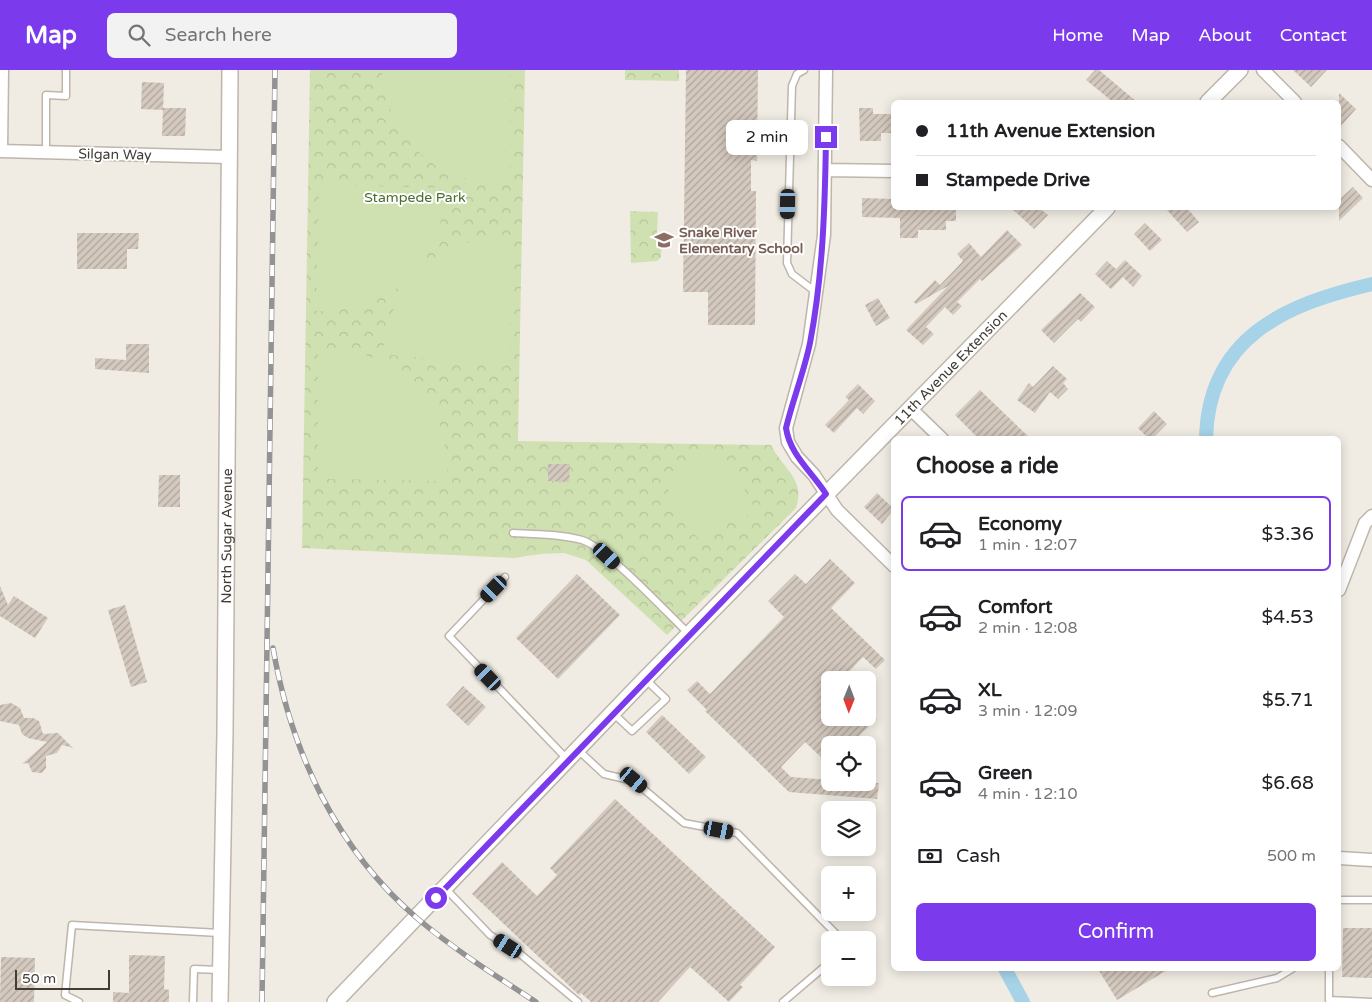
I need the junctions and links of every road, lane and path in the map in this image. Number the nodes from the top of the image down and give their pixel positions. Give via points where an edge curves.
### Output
1 (2, 70) edge
2 (66, 70) edge
3 (230, 70) edge
4 (804, 70) edge
5 (826, 70) edge
6 (1240, 70) edge
7 (1263, 70) edge
8 (1210, 100) edge
9 (1293, 100) edge
10 (1341, 148) edge
11 (1, 151) edge
12 (46, 152) junction
13 (229, 157) junction
14 (825, 170) junction
15 (891, 172) edge
16 (1372, 180) edge
17 (1105, 210) edge
18 (818, 294) junction
19 (911, 409) junction
20 (939, 436) edge
21 (826, 494) junction
22 (1372, 516) edge
23 (513, 534) dead end
24 (891, 563) edge
25 (505, 577) dead end
26 (1341, 585) edge
27 (690, 635) junction
28 (645, 679) junction
29 (612, 713) junction
30 (573, 755) junction
31 (1341, 858) edge
32 (1372, 860) edge
33 (445, 888) junction
34 (1341, 900) edge
35 (1372, 900) edge
36 (833, 931) edge
37 (221, 933) junction
38 (221, 970) junction
39 (821, 970) edge
40 (1289, 971) edge
41 (1329, 971) edge
42 (1212, 992) dead end
43 (1329, 1001) edge
44 (79, 1002) edge
45 (193, 1002) edge
46 (220, 1002) edge
47 (336, 1002) edge
48 (578, 1002) edge
49 (783, 1002) edge
50 (1372, 1002) edge

1 - 11 street
2 - 12 lane via 66,96 46,95
3 - 13 street, North Sugar Avenue
4 - 18 lane via 797,74 792,86 787,263 792,274
5 - 14 street
6 - 8 street
7 - 9 street
10 - 16 street
11 - 12 street, Silgan Way
12 - 13 street, Silgan Way
13 - 37 street, North Sugar Avenue
14 - 15 street
14 - 18 street via 824,235
17 - 19 street, 11th Avenue Extension
18 - 21 street via 809,344 786,428 788,442 797,457
19 - 20 street
19 - 21 street, 11th Avenue Extension
21 - 24 street via 837,510
21 - 27 street, 11th Avenue Extension
22 - 26 street via 1365,523
23 - 27 lane via 583,540 607,556
25 - 30 lane via 449,636
27 - 28 street, 11th Avenue Extension
28 - 29 street, 11th Avenue Extension
28 - 29 lane via 666,699 632,731
29 - 30 street, 11th Avenue Extension
30 - 33 street, 11th Avenue Extension
30 - 36 lane via 604,774 634,780 684,823 737,833
31 - 32 street
33 - 47 street, 11th Avenue Extension
33 - 48 lane via 490,935 519,953
34 - 35 lane
37 - 38 street, North Sugar Avenue
37 - 44 lane via 72,926 65,995
38 - 45 lane via 194,969
38 - 46 street, North Sugar Avenue
39 - 49 lane
40 - 42 lane via 1277,978
41 - 43 lane
43 - 50 lane

